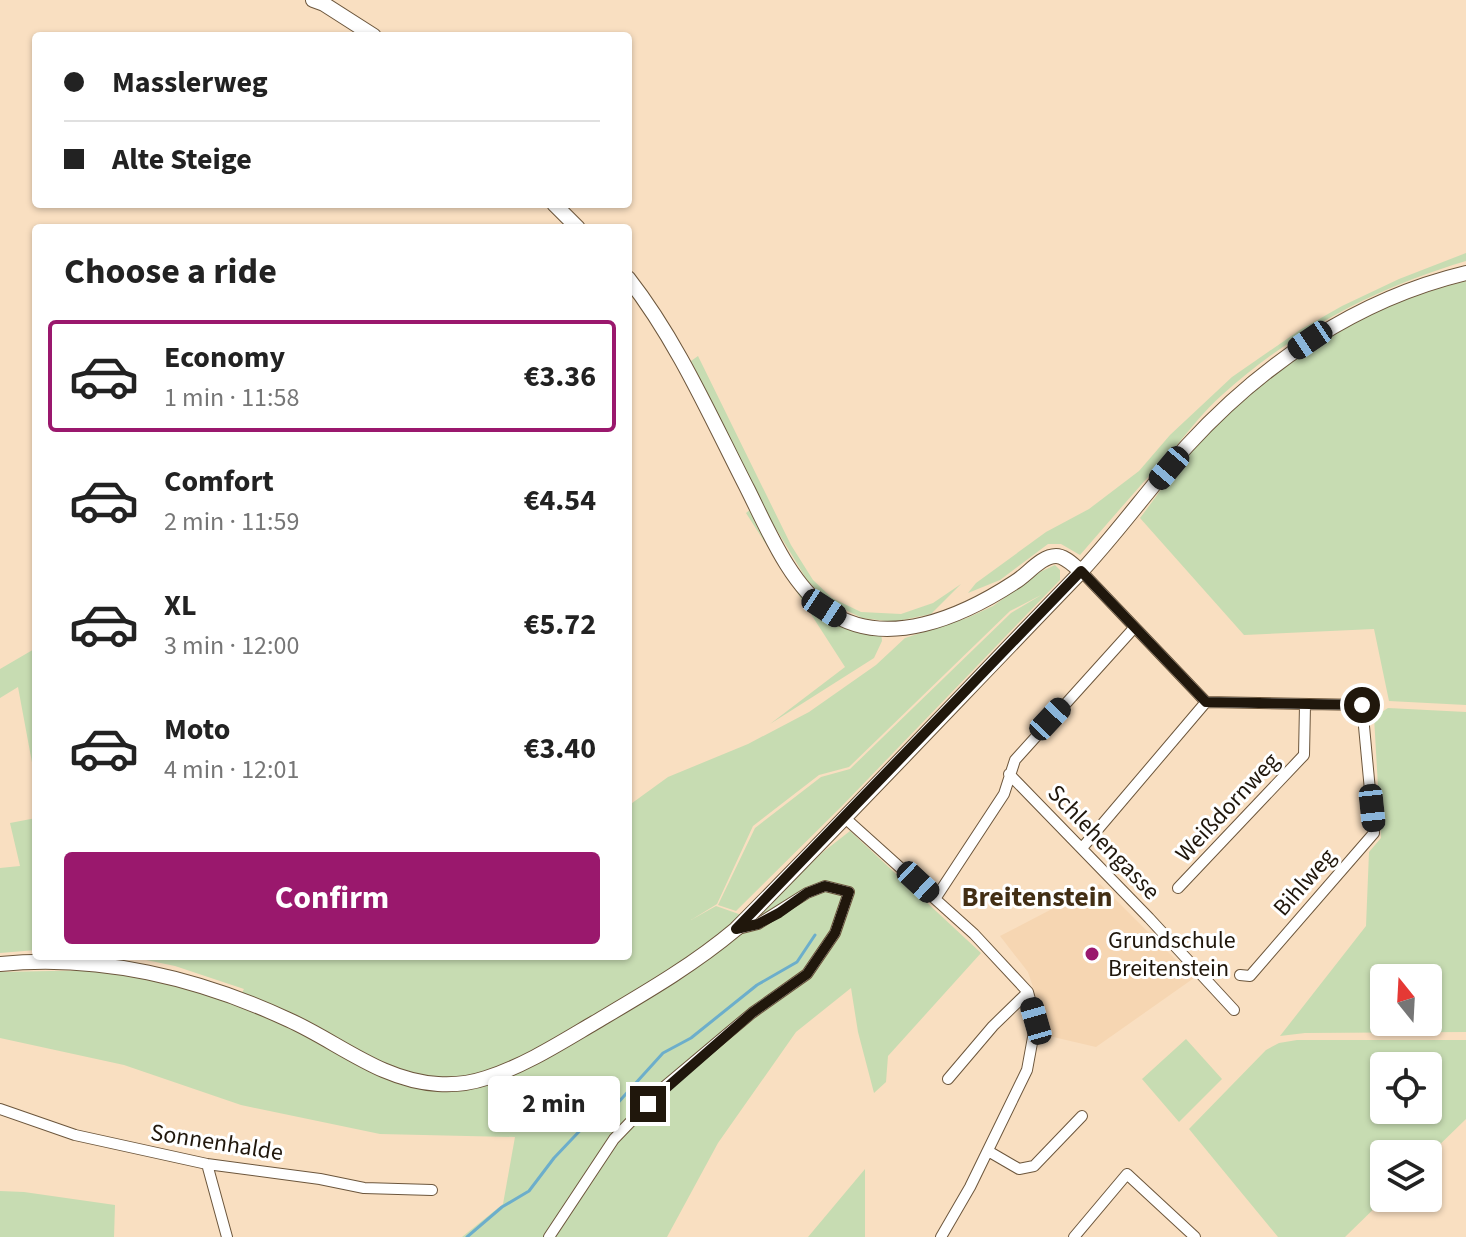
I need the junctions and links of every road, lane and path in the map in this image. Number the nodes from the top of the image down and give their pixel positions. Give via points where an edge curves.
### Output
1 (313, 0) edge
2 (368, 32) edge
3 (558, 208) edge
4 (574, 224) edge
5 (1466, 273) edge
6 (632, 283) edge
7 (1081, 571) junction
8 (1134, 628) junction
9 (1206, 702) junction
10 (1305, 705) junction
11 (1009, 774) junction
12 (845, 818) junction
13 (1082, 848) junction
14 (1178, 888) dead end
15 (935, 899) junction
16 (736, 929) junction
17 (0, 964) edge
18 (1240, 975) dead end
19 (1028, 992) junction
20 (1234, 1010) dead end
21 (948, 1079) dead end
22 (0, 1109) edge
23 (1082, 1116) dead end
24 (988, 1151) junction
25 (207, 1164) junction
26 (432, 1190) dead end
27 (227, 1237) edge
28 (549, 1237) edge
29 (941, 1237) edge
30 (1074, 1237) edge
31 (1195, 1237) edge

1 - 2 main road
3 - 4 main road
5 - 7 main road via 1383,301 1281,360 1186,447
6 - 7 main road via 682,361 778,548 809,593 838,617 878,629 911,627 989,598 1048,557 1063,557
7 - 8 street
7 - 12 main road
8 - 9 street
8 - 11 street via 1029,741
9 - 10 street
9 - 13 street
10 - 14 street, Weißdornweg via 1304,755
10 - 18 street, Bihlweg via 1362,705 1374,833 1250,976
11 - 13 street, Schlehengasse
11 - 15 street via 1004,794
12 - 15 street
12 - 16 main road
13 - 20 street, Schlehengasse
15 - 19 street
16 - 17 main road via 669,978 531,1059 486,1078 441,1084 400,1077 290,1020 164,975 80,963
16 - 28 street via 758,924 825,886 849,892 835,933 807,974 665,1086 614,1139
19 - 21 street
19 - 24 street via 1036,1021 1027,1070
22 - 25 street, Sonnenhalde via 75,1135
23 - 24 street via 1034,1166 1019,1169
24 - 29 street
25 - 26 street, Sonnenhalde via 364,1188
25 - 27 street
30 - 31 street via 1127,1174

